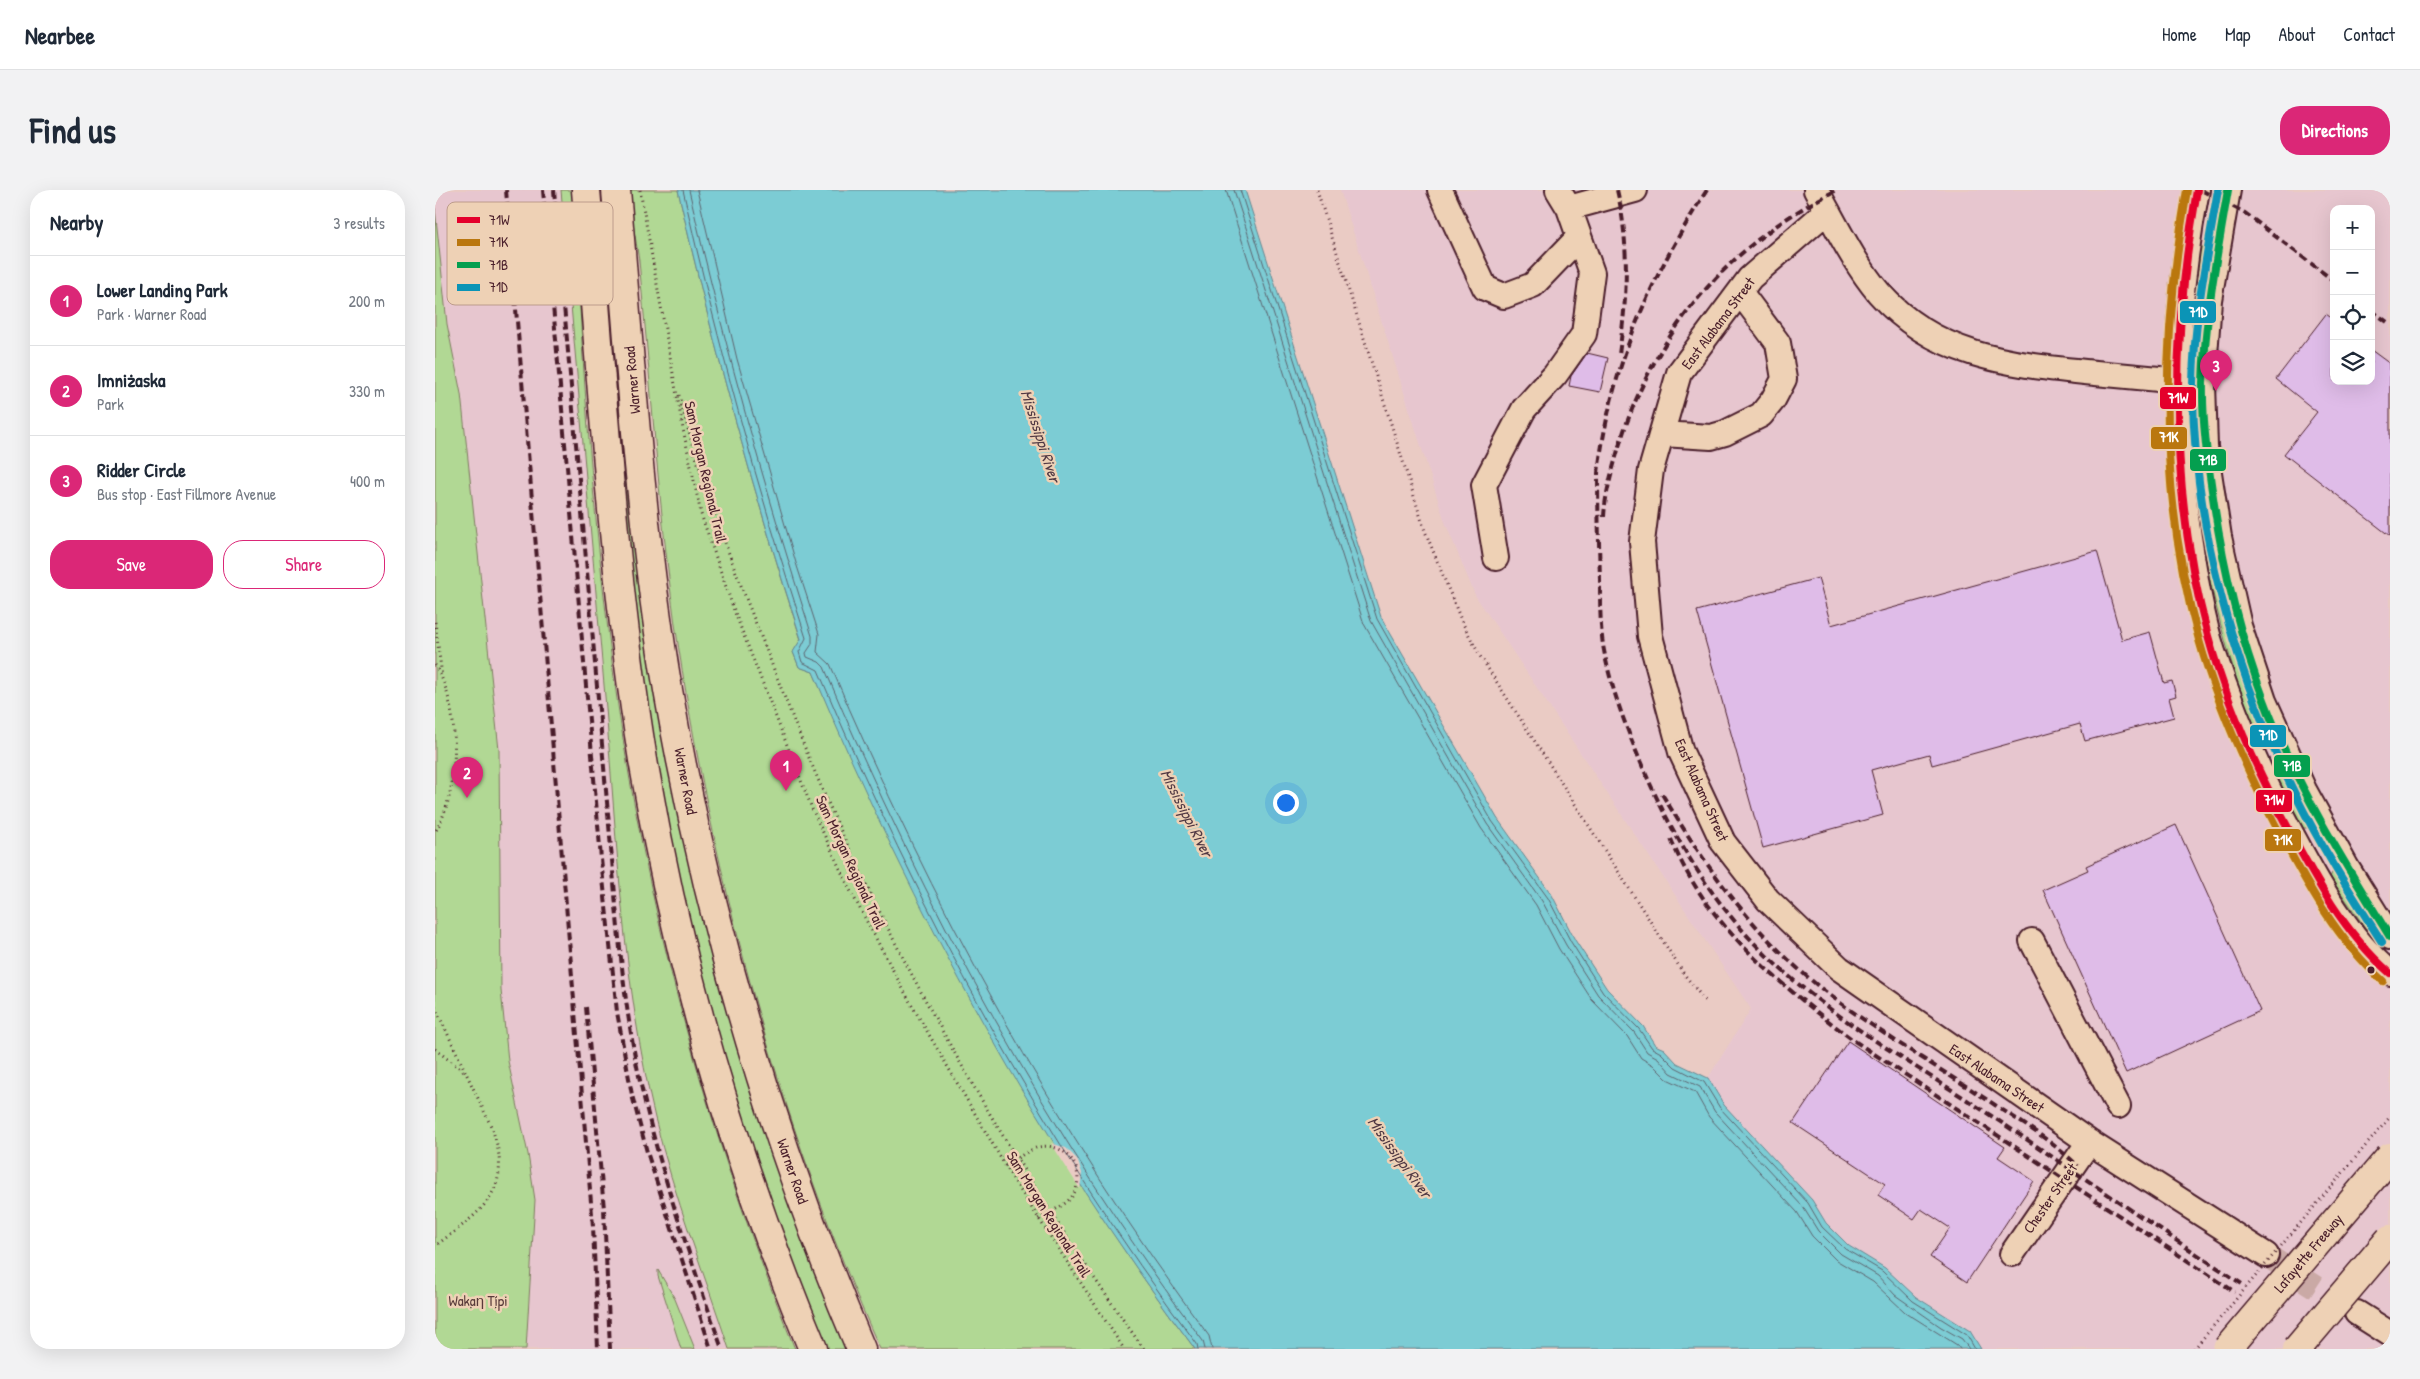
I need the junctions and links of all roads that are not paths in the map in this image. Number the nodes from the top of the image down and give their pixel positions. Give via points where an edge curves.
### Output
1 (616, 190) edge
2 (1440, 190) edge
3 (1635, 190) edge
4 (1816, 190) edge
5 (2197, 190) edge
6 (2228, 190) edge
7 (1563, 199) edge
8 (1827, 211) junction
9 (1579, 237) junction
10 (1740, 292) junction
11 (596, 305) edge
12 (2176, 381) junction
13 (2203, 383) junction
14 (1662, 434) junction
15 (1496, 558) dead end
16 (2390, 937) edge
17 (2032, 941) dead end
18 (2390, 973) edge
19 (2118, 1106) dead end
20 (2089, 1142) junction
21 (2390, 1157) edge
22 (2390, 1239) edge
23 (2012, 1254) dead end
24 (2267, 1255) tunnel mouth
25 (2357, 1313) tunnel mouth
26 (2390, 1334) edge
27 (813, 1349) edge
28 (861, 1349) edge
29 (2227, 1349) edge
30 (2297, 1349) edge

1 - 28 highway, Warner Road via 647,540 668,690 695,826 729,968 764,1087 812,1226
2 - 9 street via 1485,288 1504,296 1533,285
3 - 7 street
4 - 8 street
5 - 12 street via 2183,271
6 - 13 street via 2209,300
7 - 9 street
8 - 10 street, East Alabama Street via 1750,278
8 - 12 street via 1850,252 1880,294 1908,320 1939,340 1996,361
9 - 15 street via 1592,274 1584,334 1555,375 1524,409 1484,485
10 - 14 street, East Alabama Street via 1679,373
10 - 14 street via 1778,343 1784,380 1761,415 1725,433 1711,437
11 - 27 highway, Warner Road via 622,607 638,729 657,834 684,957 721,1094 757,1204
12 - 13 street
12 - 18 street via 2182,493 2193,564 2213,650 2241,728 2267,789 2296,843 2349,927
13 - 16 street via 2205,447 2219,537 2239,626 2263,701 2304,790
14 - 20 street, East Alabama Street via 1651,470 1642,542 1649,636 1681,752 1723,842 1768,900 1839,968
17 - 19 street
20 - 23 street, Chester Street
20 - 24 street, East Alabama Street
21 - 29 highway, Lafayette Freeway, bridge
22 - 30 highway, bridge
25 - 26 street

